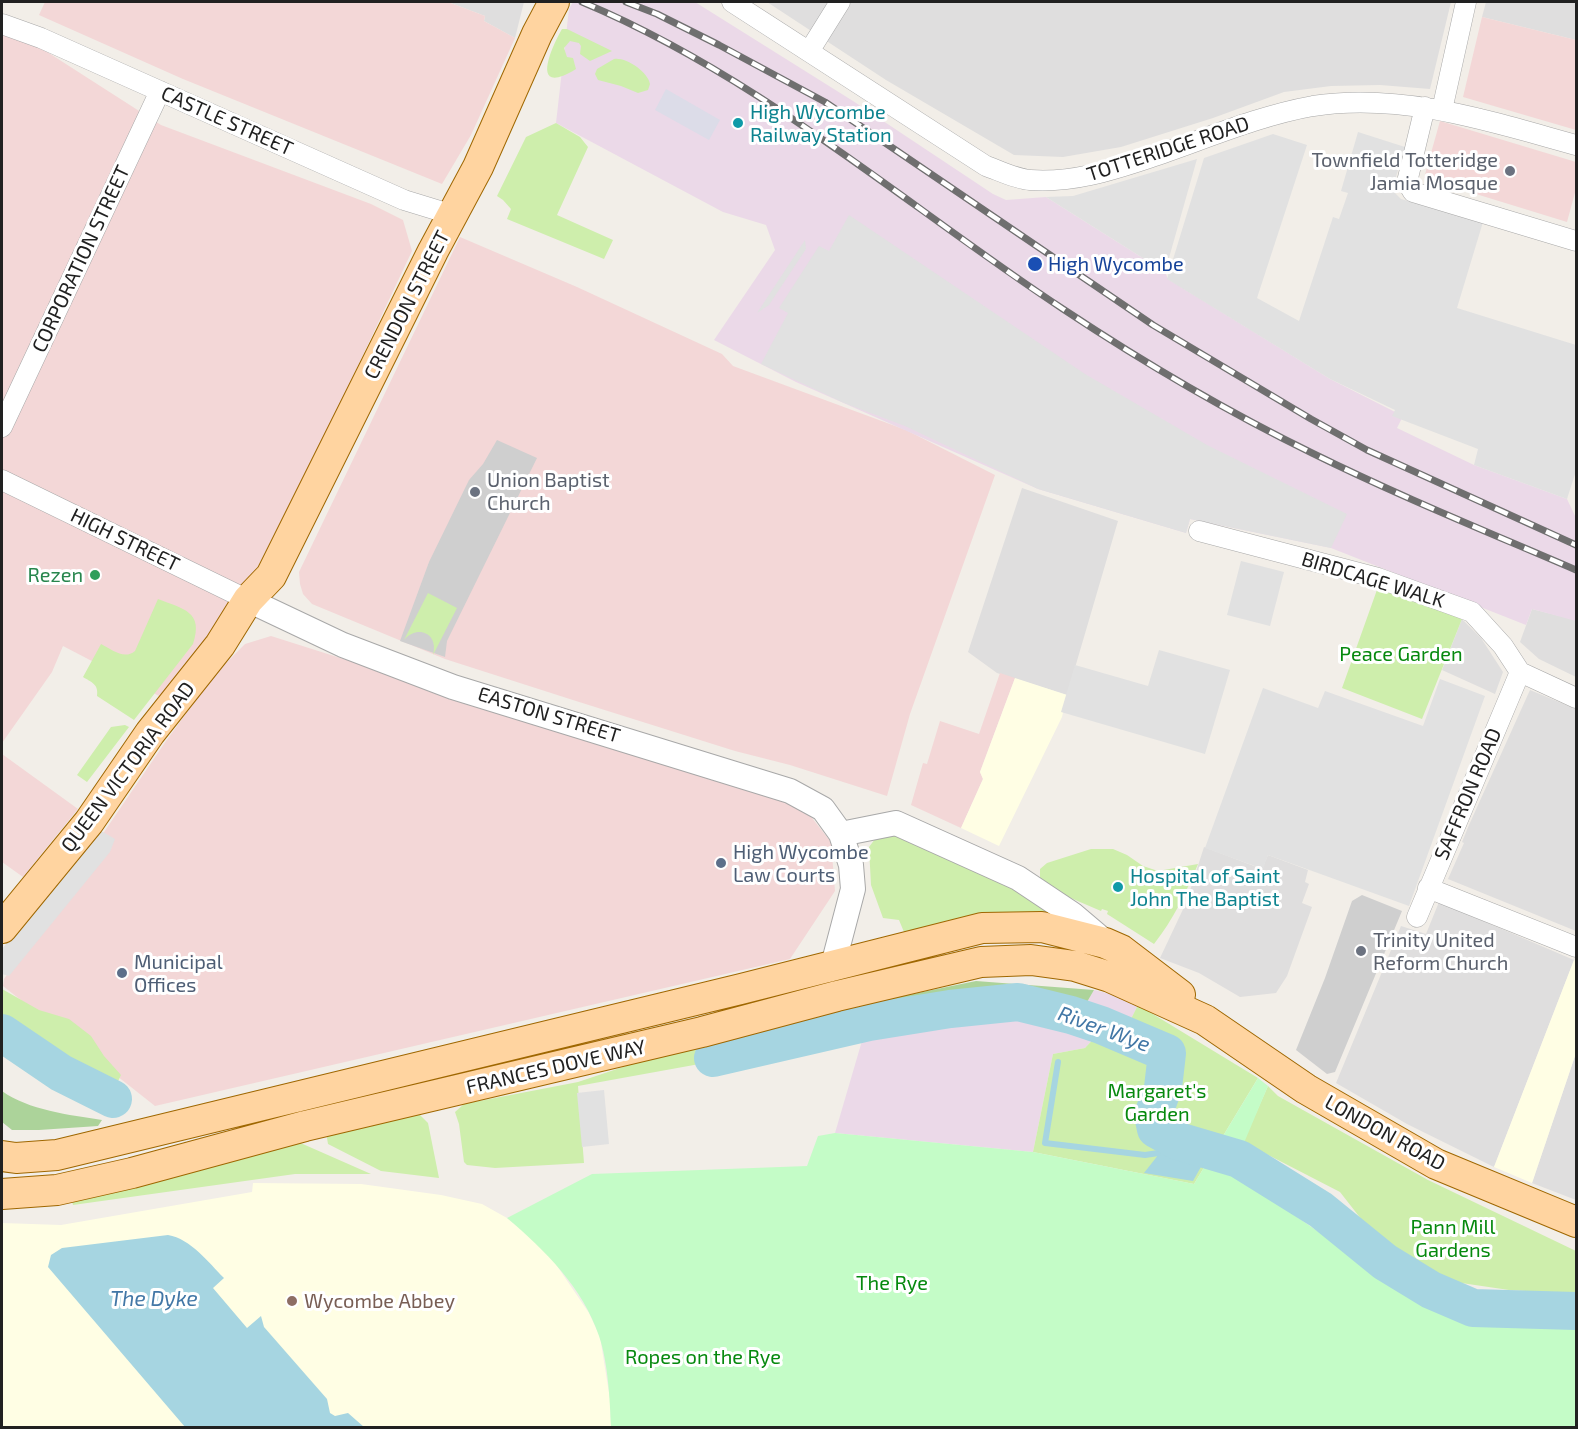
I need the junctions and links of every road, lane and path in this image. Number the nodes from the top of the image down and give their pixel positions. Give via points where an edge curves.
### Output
1 (732, 2) edge
2 (840, 2) edge
3 (1466, 2) edge
4 (551, 8) edge
5 (2, 24) edge
6 (810, 50) junction
7 (160, 91) junction
8 (1434, 108) junction
9 (1576, 144) edge
10 (453, 214) junction
11 (1576, 241) edge
12 (2, 427) edge
13 (2, 480) edge
14 (1199, 531) dead end
15 (248, 600) junction
16 (1520, 672) junction
17 (1576, 698) edge
18 (841, 834) junction
19 (1428, 888) junction
20 (1417, 917) dead end
21 (2, 928) edge
22 (1105, 943) junction
23 (1576, 947) edge
24 (833, 965) junction
25 (837, 996) junction
26 (1205, 1020) junction
27 (2, 1156) edge
28 (2, 1194) edge
29 (1576, 1222) edge

1 - 6 street, TOTTERIDGE ROAD
2 - 6 street
3 - 8 street
4 - 10 main road, CRENDON STREET
5 - 7 street, CASTLE STREET
6 - 8 street, TOTTERIDGE ROAD via 986,166 1027,180 1065,180 1107,172 1273,114 1316,106
7 - 10 street, CASTLE STREET via 404,200
7 - 12 street, CORPORATION STREET
8 - 9 street, TOTTERIDGE ROAD
8 - 11 street via 1407,182 1413,192
10 - 15 main road, CRENDON STREET via 277,566
13 - 15 street, HIGH STREET
14 - 16 street, BIRDCAGE WALK via 1378,578 1472,612
15 - 18 street, EASTON STREET via 343,645 453,687 790,791 823,809
15 - 21 main road, QUEEN VICTORIA ROAD via 217,650 150,733 89,822
16 - 17 street
16 - 19 street, SAFFRON ROAD
18 - 22 street via 896,823 1018,878 1072,914
18 - 24 street, EASTON STREET via 851,865 853,889
19 - 20 street, SAFFRON ROAD
19 - 23 street
22 - 24 main road, FRANCES DOVE WAY via 1042,927 982,928
22 - 26 main road, FRANCES DOVE WAY via 1165,984
24 - 25 main road
24 - 27 main road, FRANCES DOVE WAY via 57,1155
25 - 26 main road, FRANCES DOVE WAY via 981,962 1031,960 1110,976
25 - 28 main road, FRANCES DOVE WAY via 121,1175 57,1190
26 - 29 main road, LONDON ROAD via 1306,1089 1436,1164

